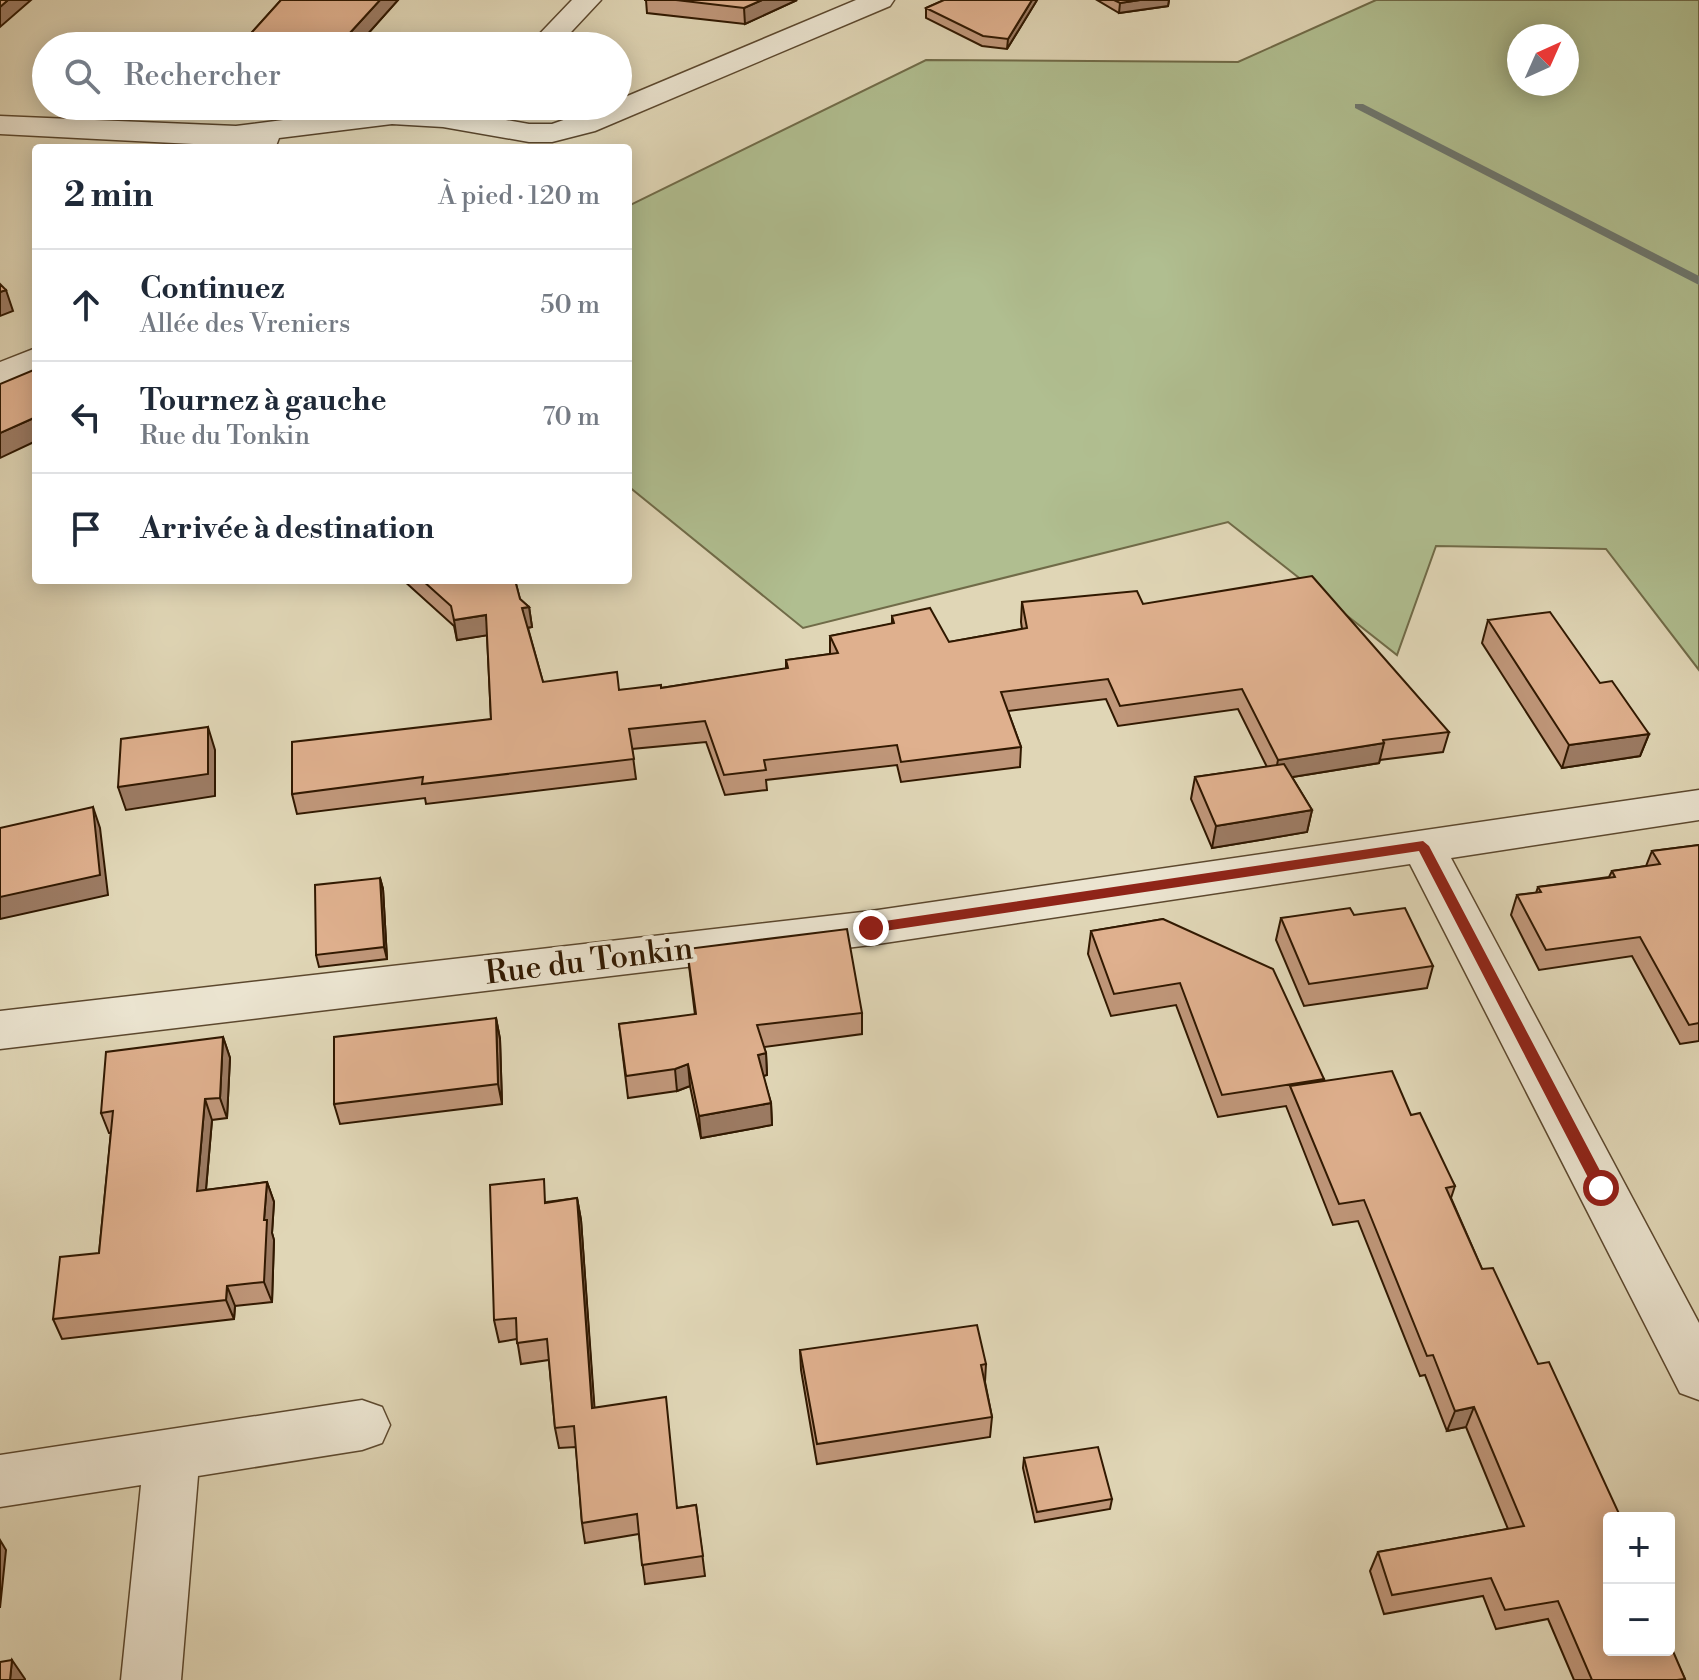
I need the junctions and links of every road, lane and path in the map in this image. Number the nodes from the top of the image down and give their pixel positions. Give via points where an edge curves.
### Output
1 (587, 0) edge
2 (880, 0) edge
3 (556, 32) edge
4 (632, 105) edge
5 (353, 120) edge
6 (440, 120) edge
7 (481, 120) edge
8 (596, 120) edge
9 (0, 125) edge
10 (584, 125) junction
11 (236, 135) junction
12 (291, 144) edge
13 (406, 144) edge
14 (556, 144) edge
15 (32, 360) edge
16 (0, 375) edge
17 (1699, 805) edge
18 (1423, 846) junction
19 (0, 1030) edge
20 (1699, 1376) edge
21 (362, 1425) dead end
22 (172, 1455) junction
23 (0, 1481) edge
24 (151, 1680) edge

1 - 3 street
2 - 4 street
5 - 11 street
6 - 13 street
7 - 10 street via 529,133
8 - 10 street
9 - 11 street
10 - 14 street
11 - 12 street
15 - 16 street
17 - 18 street, Rue du Tonkin
18 - 19 street, Rue du Tonkin via 871,928
18 - 20 street
21 - 22 street
22 - 23 street
22 - 24 street

